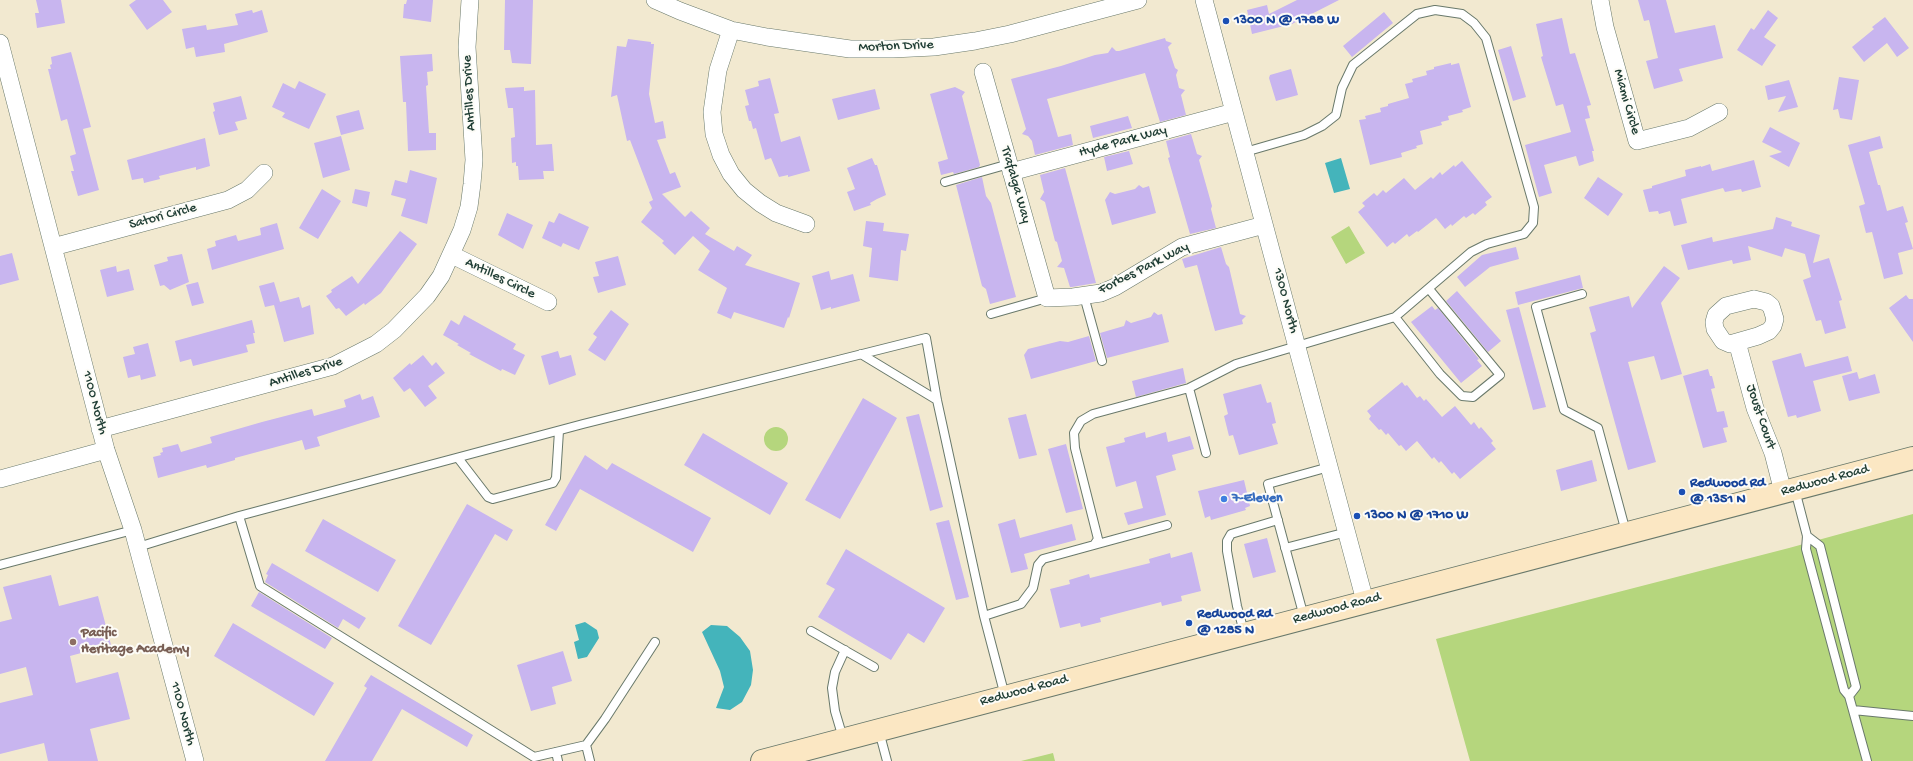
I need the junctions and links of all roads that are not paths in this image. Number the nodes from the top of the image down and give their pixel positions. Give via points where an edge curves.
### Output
1 (470, 0) edge
2 (655, 0) edge
3 (1138, 0) edge
4 (1204, 0) edge
5 (1600, 0) edge
6 (1097, 5) edge
7 (731, 30) junction
8 (0, 43) edge
9 (983, 72) dead end
10 (1234, 112) junction
11 (1719, 112) dead end
12 (1245, 152) junction
13 (1010, 168) junction
14 (264, 172) dead end
15 (945, 182) dead end
16 (806, 224) dead end
17 (1264, 225) junction
18 (53, 247) junction
19 (452, 255) junction
20 (1429, 289) junction
21 (1582, 294) dead end
22 (1084, 296) junction
23 (1047, 298) junction
24 (548, 302) dead end
25 (991, 314) dead end
26 (1396, 317) junction
27 (1738, 342) dead end
28 (1297, 346) junction
29 (861, 354) junction
30 (1102, 361) dead end
31 (1189, 388) junction
32 (937, 400) junction
33 (100, 429) junction
34 (559, 431) junction
35 (106, 450) junction
36 (1206, 453) dead end
37 (458, 458) junction
38 (1913, 458) edge
39 (1329, 467) junction
40 (0, 479) edge
41 (1789, 490) junction
42 (240, 516) junction
43 (1278, 520) junction
44 (1167, 525) dead end
45 (133, 530) junction
46 (1347, 532) junction
47 (1627, 532) junction
48 (1807, 536) junction
49 (1094, 545) junction
50 (138, 547) junction
51 (1285, 548) junction
52 (0, 565) edge
53 (1365, 601) junction
54 (984, 616) junction
55 (1304, 617) junction
56 (811, 631) dead end
57 (1245, 633) junction
58 (655, 642) dead end
59 (845, 650) junction
60 (874, 667) dead end
61 (1006, 696) junction
62 (1849, 696) junction
63 (1853, 710) junction
64 (1913, 716) edge
65 (879, 729) junction
66 (843, 739) junction
67 (586, 746) junction
68 (556, 752) junction
69 (194, 761) edge
70 (558, 761) edge
71 (590, 761) edge
72 (762, 761) edge
73 (887, 761) edge
74 (1867, 761) edge

1 - 19 street, Antilles Drive via 467,47 474,160 469,207
2 - 7 street, Morton Drive
3 - 6 street, Morton Drive
4 - 10 street, 1300 North
5 - 11 street, Miami Circle via 1605,27 1637,141 1689,128
6 - 7 street, Morton Drive via 1010,34 934,47 850,49
7 - 16 street via 718,70 712,112 714,134 721,155 731,174 744,190 760,203
8 - 18 street, 1100 North
9 - 13 street, Trafalga Way
10 - 12 street, 1300 North
10 - 13 street, Hyde Park Way
12 - 17 street, 1300 North
12 - 20 lane via 1304,135 1336,115 1342,88 1353,65 1417,14 1435,10 1462,14 1474,23 1486,38 1534,207 1533,223 1524,234 1487,244 1471,252
13 - 15 lane
13 - 23 street, Trafalga Way
14 - 18 street, Satori Circle via 247,190 228,200
17 - 22 street, Forbes Park Way via 1182,247 1115,286 1101,293
17 - 28 street, 1300 North
18 - 33 street, 1100 North
19 - 24 street, Antilles Circle
19 - 33 street, Antilles Drive via 441,276 412,313 376,344 355,357 310,374
20 - 26 lane
20 - 26 lane via 1500,375 1473,397 1462,396 1445,379
21 - 47 lane via 1536,307 1564,410 1598,428
22 - 23 street, Forbes Park Way
22 - 30 lane
23 - 25 lane
26 - 28 lane
27 - 41 street, Joust Court via 1755,408
28 - 31 lane via 1236,364
28 - 39 street, 1300 North
29 - 32 lane
29 - 32 lane via 926,338
29 - 34 lane
31 - 36 lane
31 - 49 lane via 1093,414 1081,421 1077,427 1074,433 1075,448 1098,532 1098,539
32 - 54 lane
33 - 35 street, 1100 North
34 - 37 lane
34 - 37 lane via 556,478 553,483 493,499 488,498
35 - 40 street
35 - 45 street, 1100 North
37 - 42 lane
38 - 41 main road, Redwood Road
39 - 43 lane via 1268,484
39 - 46 street, 1300 North
41 - 47 main road, Redwood Road
41 - 48 lane
42 - 50 lane
42 - 68 lane via 260,586 534,757
43 - 51 lane
43 - 57 lane via 1231,534 1227,541 1236,599
44 - 49 lane
45 - 50 street, 1100 North
45 - 52 lane
46 - 51 lane
46 - 53 street, 1300 North
47 - 53 main road, Redwood Road
48 - 62 lane via 1806,549 1844,690
48 - 62 lane via 1820,546 1856,687
49 - 54 lane via 1043,559 1038,566 1033,588 1021,604
50 - 69 street, 1100 North
51 - 55 lane
53 - 55 main road, Redwood Road
54 - 61 lane
55 - 57 main road, Redwood Road
56 - 59 lane
57 - 61 main road, Redwood Road
58 - 67 lane
59 - 60 lane
59 - 66 lane via 835,672 832,688
61 - 65 main road, Redwood Road
62 - 63 lane
63 - 64 lane
63 - 74 lane
65 - 66 main road, Redwood Road
65 - 73 lane
66 - 72 main road, Redwood Road
67 - 68 lane
67 - 71 lane
68 - 70 lane

